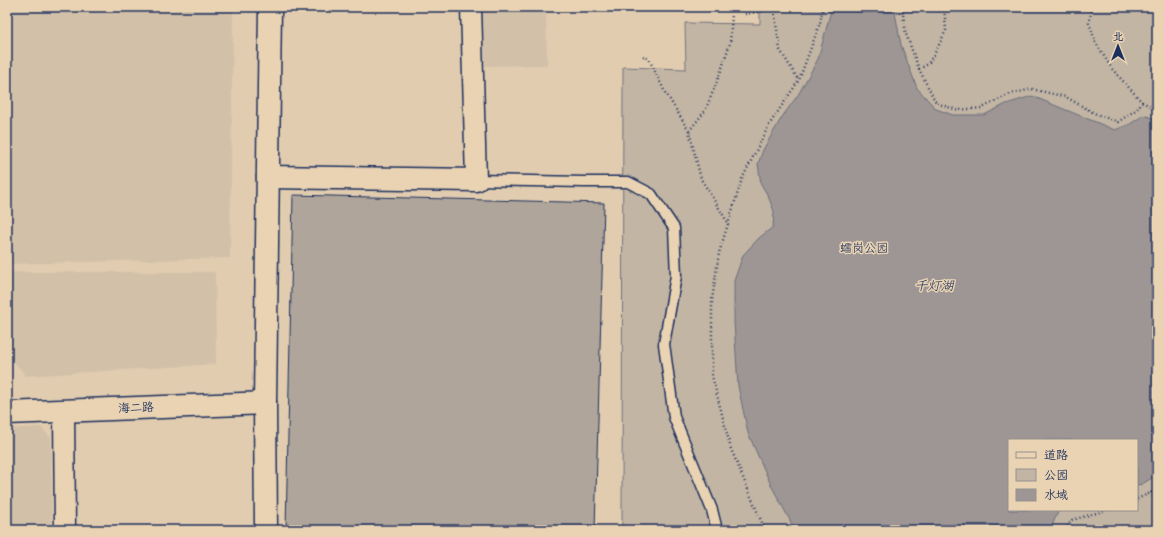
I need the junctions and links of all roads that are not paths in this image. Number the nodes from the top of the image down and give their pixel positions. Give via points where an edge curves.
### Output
1 (270, 7) edge
2 (471, 7) edge
3 (268, 177) junction
4 (476, 180) junction
5 (265, 403) junction
6 (64, 411) junction
7 (7, 413) edge
8 (65, 530) edge
9 (266, 530) edge
10 (717, 530) edge

1 - 3 street
2 - 4 street
3 - 4 street
3 - 5 street
4 - 10 lane via 628,182 651,194 674,228 676,276 664,344 674,417 712,510
5 - 6 street, 海二路
5 - 9 street
6 - 7 street, 海二路
6 - 8 street

